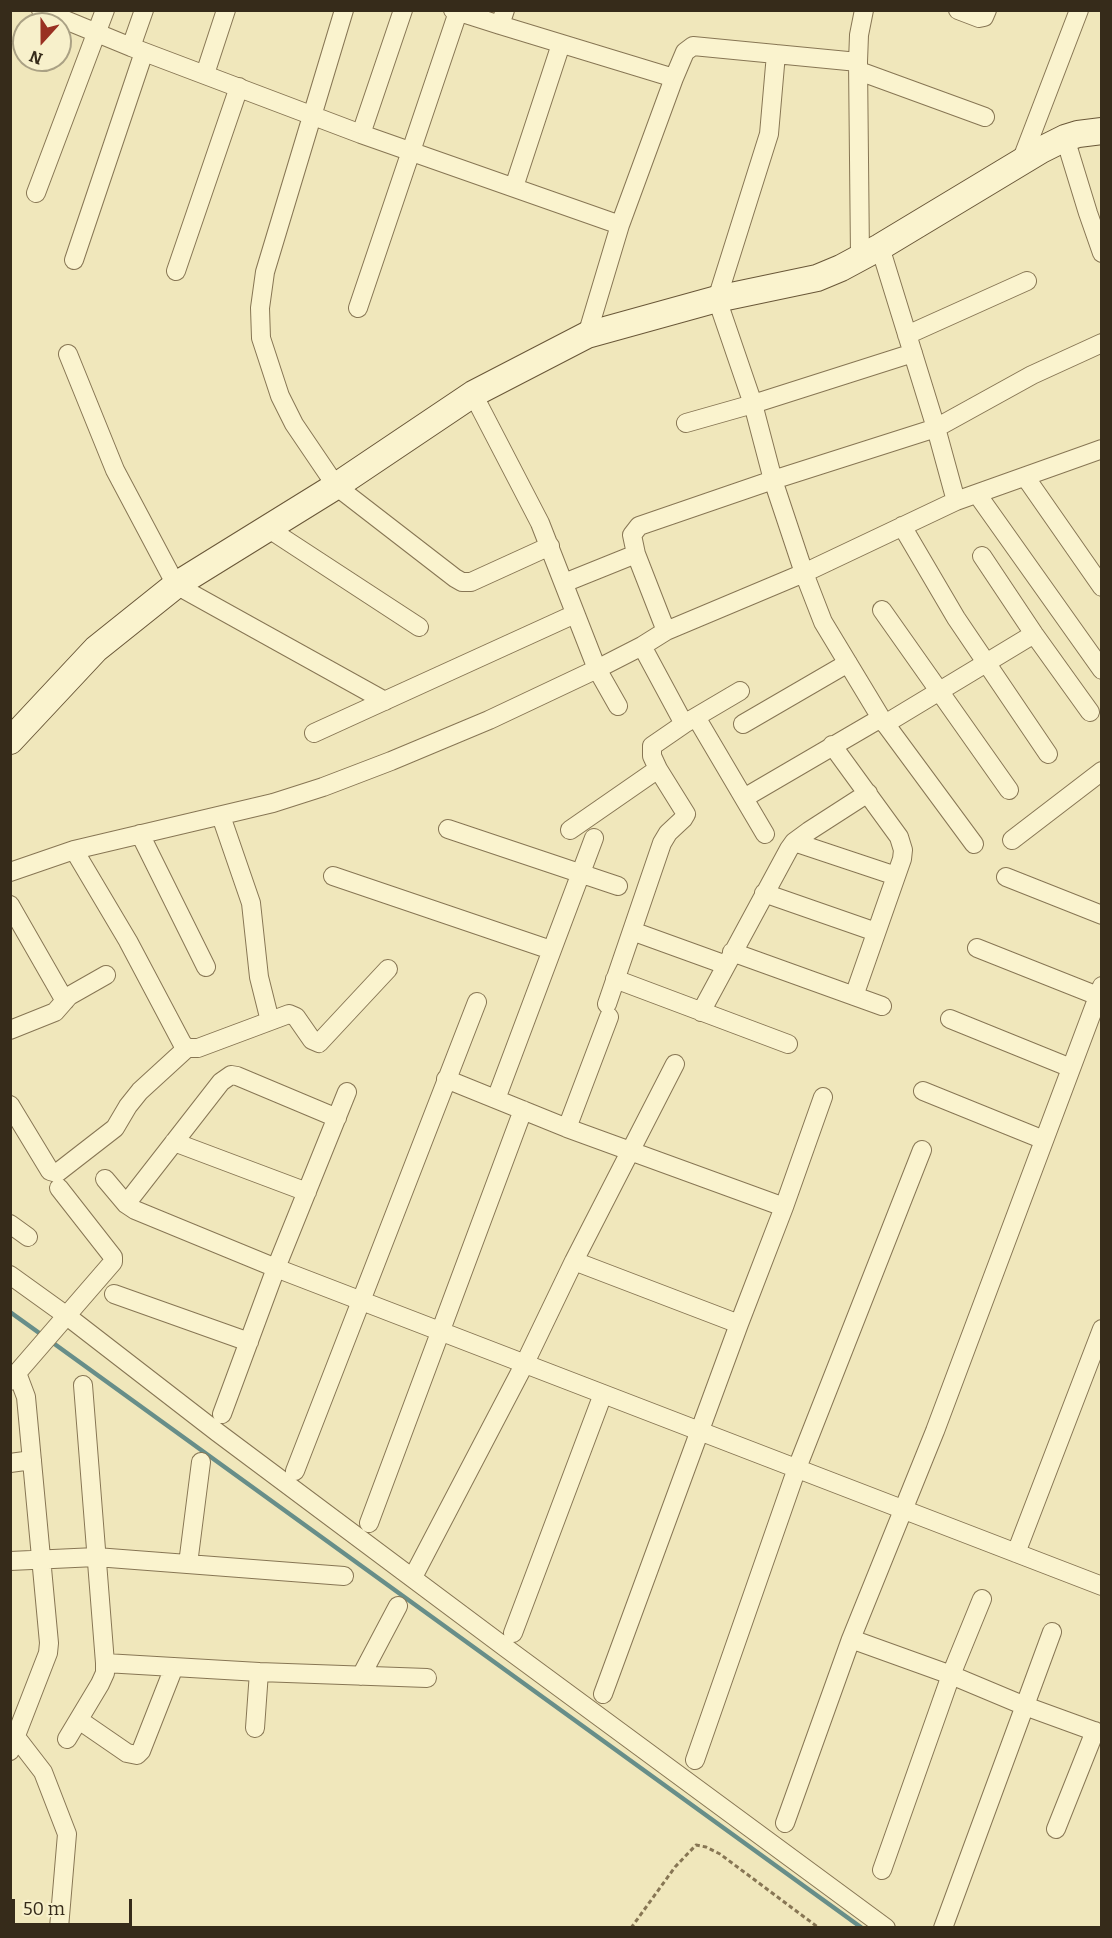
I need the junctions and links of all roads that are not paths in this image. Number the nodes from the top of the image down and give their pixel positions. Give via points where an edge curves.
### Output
1 (41, 10) edge
2 (105, 10) edge
3 (144, 10) edge
4 (226, 10) edge
5 (345, 10) edge
6 (403, 10) edge
7 (864, 10) edge
8 (958, 10) edge
9 (987, 10) edge
10 (1079, 10) edge
11 (455, 11) edge
12 (503, 18) edge
13 (97, 32) junction
14 (561, 44) junction
15 (138, 49) junction
16 (776, 54) junction
17 (859, 67) junction
18 (206, 74) junction
19 (674, 78) junction
20 (239, 87) junction
21 (312, 115) junction
22 (985, 117) dead end
23 (1101, 131) edge
24 (361, 134) junction
25 (1065, 138) junction
26 (411, 151) junction
27 (1020, 164) junction
28 (514, 187) junction
29 (36, 193) dead end
30 (620, 225) junction
31 (870, 252) junction
32 (1101, 253) edge
33 (74, 260) dead end
34 (176, 271) dead end
35 (1027, 281) dead end
36 (717, 299) junction
37 (358, 308) dead end
38 (587, 335) junction
39 (1101, 343) edge
40 (910, 344) junction
41 (68, 354) dead end
42 (474, 394) junction
43 (753, 404) junction
44 (686, 423) dead end
45 (936, 428) junction
46 (1101, 449) edge
47 (1026, 478) junction
48 (773, 480) junction
49 (336, 486) junction
50 (977, 494) junction
51 (956, 501) junction
52 (902, 526) junction
53 (269, 529) junction
54 (550, 546) junction
55 (636, 554) junction
56 (982, 556) dead end
57 (804, 573) junction
58 (564, 583) junction
59 (176, 585) junction
60 (1101, 587) edge
61 (882, 610) dead end
62 (575, 614) junction
63 (419, 627) dead end
64 (666, 631) junction
65 (1034, 634) junction
66 (642, 646) junction
67 (986, 662) junction
68 (848, 663) junction
69 (597, 669) junction
70 (1101, 670) edge
71 (939, 690) junction
72 (740, 691) dead end
73 (385, 701) junction
74 (618, 706) dead end
75 (1090, 712) dead end
76 (690, 721) junction
77 (883, 721) junction
78 (743, 724) dead end
79 (314, 734) dead end
80 (10, 741) edge
81 (832, 746) junction
82 (1048, 754) dead end
83 (658, 769) junction
84 (1101, 771) edge
85 (1009, 790) dead end
86 (868, 794) junction
87 (744, 798) junction
88 (221, 816) junction
89 (448, 829) dead end
90 (570, 830) dead end
91 (140, 834) junction
92 (765, 834) dead end
93 (594, 838) dead end
94 (1012, 840) dead end
95 (794, 842) junction
96 (974, 844) dead end
97 (74, 850) junction
98 (10, 872) edge
99 (581, 873) junction
100 (333, 876) dead end
101 (896, 876) junction
102 (1006, 877) dead end
103 (618, 886) dead end
104 (764, 893) junction
105 (10, 905) edge
106 (1101, 915) edge
107 (632, 931) junction
108 (876, 932) junction
109 (978, 948) dead end
110 (551, 950) junction
111 (729, 959) junction
112 (206, 967) dead end
113 (388, 969) dead end
114 (106, 975) dead end
115 (615, 979) junction
116 (1100, 991) edge
117 (854, 996) junction
118 (65, 1001) junction
119 (477, 1002) dead end
120 (882, 1006) dead end
121 (701, 1012) junction
122 (950, 1019) dead end
123 (270, 1021) junction
124 (10, 1030) edge
125 (788, 1044) dead end
126 (187, 1048) junction
127 (675, 1064) dead end
128 (1071, 1068) junction
129 (447, 1079) junction
130 (923, 1091) dead end
131 (347, 1092) dead end
132 (823, 1097) dead end
133 (496, 1099) junction
134 (10, 1105) edge
135 (523, 1110) junction
136 (337, 1118) junction
137 (567, 1128) junction
138 (1044, 1140) junction
139 (174, 1142) junction
140 (922, 1150) dead end
141 (631, 1151) junction
142 (105, 1179) dead end
143 (59, 1188) dead end
144 (307, 1192) junction
145 (126, 1204) junction
146 (784, 1208) junction
147 (10, 1224) edge
148 (28, 1237) dead end
149 (574, 1261) junction
150 (276, 1268) junction
151 (10, 1275) edge
152 (114, 1294) dead end
153 (361, 1301) junction
154 (65, 1318) junction
155 (739, 1324) junction
156 (1101, 1329) edge
157 (441, 1332) junction
158 (249, 1342) junction
159 (525, 1363) junction
160 (14, 1377) edge
161 (83, 1385) dead end
162 (603, 1394) junction
163 (222, 1414) dead end
164 (700, 1432) junction
165 (32, 1460) junction
166 (201, 1462) dead end
167 (10, 1463) edge
168 (796, 1468) junction
169 (295, 1471) dead end
170 (902, 1510) junction
171 (369, 1523) dead end
172 (1016, 1553) junction
173 (96, 1557) junction
174 (42, 1558) junction
175 (10, 1561) edge
176 (188, 1564) junction
177 (344, 1576) dead end
178 (413, 1577) junction
179 (1101, 1586) edge
180 (982, 1599) dead end
181 (398, 1606) dead end
182 (1052, 1632) dead end
183 (513, 1633) dead end
184 (850, 1639) junction
185 (105, 1663) junction
186 (174, 1667) junction
187 (258, 1672) junction
188 (951, 1675) junction
189 (361, 1676) junction
190 (427, 1678) dead end
191 (603, 1694) dead end
192 (1025, 1706) junction
193 (79, 1720) junction
194 (255, 1728) dead end
195 (1098, 1732) edge
196 (67, 1739) dead end
197 (13, 1744) edge
198 (695, 1760) dead end
199 (784, 1823) dead end
200 (1056, 1829) dead end
201 (882, 1870) dead end
202 (59, 1928) edge
203 (886, 1928) edge
204 (943, 1928) edge

1 - 13 street
2 - 13 street
3 - 15 street
4 - 18 street
5 - 21 street
6 - 24 street
7 - 17 street
8 - 9 street via 979,18
10 - 27 street
11 - 12 street
11 - 26 street
12 - 14 street
13 - 15 street
13 - 29 street
14 - 19 street
14 - 28 street
15 - 18 street
15 - 33 street
16 - 17 street
16 - 19 street via 693,46 685,52
16 - 36 street via 769,134
17 - 22 street
17 - 31 street
18 - 20 street
19 - 30 street
20 - 21 street
20 - 34 street
21 - 24 street
21 - 49 street via 265,272 261,338 286,411
23 - 25 street
24 - 26 street
25 - 27 street
25 - 32 street
26 - 28 street
26 - 37 street
27 - 31 street
28 - 30 street
30 - 38 street
31 - 36 street via 817,278
31 - 40 street
35 - 40 street
36 - 38 street
36 - 43 street
38 - 42 street
39 - 45 street via 1032,375
40 - 43 street
40 - 45 street
41 - 59 street via 115,470
42 - 49 street
42 - 54 street
43 - 44 street
43 - 48 street
45 - 48 street
45 - 51 street
46 - 47 street
47 - 50 street
47 - 60 street
48 - 55 street via 639,526 632,535
48 - 57 street
49 - 53 street
49 - 54 street via 462,582 471,582
50 - 51 street
50 - 70 street
51 - 52 street
52 - 57 street
52 - 67 street
53 - 59 street
53 - 63 street
54 - 58 street
55 - 58 street
55 - 64 street
56 - 65 street
57 - 64 street
57 - 68 street via 823,622
58 - 62 street
59 - 73 street
59 - 80 street via 96,649
61 - 71 street
62 - 69 street
62 - 73 street
64 - 66 street
65 - 67 street
65 - 75 street
66 - 69 street
66 - 76 street
67 - 71 street
67 - 82 street
68 - 77 street
68 - 78 street
69 - 74 street
69 - 88 street via 391,761 323,787
71 - 77 street
71 - 85 street
72 - 76 street
73 - 79 street
76 - 83 street via 652,746
76 - 87 street
77 - 81 street
77 - 96 street
81 - 86 street
81 - 87 street
83 - 90 street
83 - 107 street via 686,814 662,843
84 - 94 street
86 - 95 street
86 - 101 street via 903,844
87 - 92 street
88 - 91 street
88 - 123 street via 251,903 259,977
89 - 99 street
91 - 97 street
91 - 112 street
93 - 99 street
95 - 101 street
95 - 104 street
97 - 98 street
97 - 126 street
99 - 103 street
99 - 110 street
100 - 110 street
101 - 108 street
102 - 106 street
104 - 108 street
104 - 111 street
105 - 118 street
107 - 111 street
107 - 115 street
108 - 117 street
109 - 116 street
110 - 133 street
111 - 117 street
111 - 121 street
113 - 123 street via 319,1043 312,1040 293,1015
114 - 118 street
115 - 121 street
115 - 137 street
116 - 128 street
117 - 120 street
118 - 124 street via 55,1012
119 - 129 street
121 - 125 street
122 - 128 street
123 - 126 street via 198,1048
126 - 134 street via 140,1090 115,1128 57,1173 50,1171
127 - 141 street
128 - 138 street
129 - 133 street
129 - 153 street
130 - 138 street
131 - 136 street
132 - 146 street
133 - 135 street
135 - 137 street
135 - 157 street
136 - 139 street via 231,1075 221,1082
136 - 144 street
137 - 141 street
138 - 170 street
139 - 144 street
139 - 145 street
140 - 168 street
141 - 146 street
141 - 149 street
142 - 145 street
143 - 154 street via 113,1257 113,1262
144 - 150 street
145 - 150 street
146 - 155 street
147 - 148 street
149 - 155 street
149 - 159 street
150 - 153 street
150 - 158 street
151 - 154 street
152 - 158 street
153 - 157 street
153 - 169 street
154 - 160 street
154 - 178 street
155 - 164 street
156 - 172 street
157 - 159 street
157 - 171 street
158 - 163 street
159 - 162 street
159 - 178 street
160 - 165 street via 26,1396
161 - 173 street
162 - 164 street
162 - 183 street
164 - 168 street
164 - 191 street
165 - 167 street
165 - 174 street
166 - 176 street
168 - 170 street
168 - 198 street
170 - 172 street
170 - 184 street
172 - 179 street
173 - 174 street
173 - 176 street
173 - 185 street
174 - 175 street
174 - 197 street via 48,1653
176 - 177 street
178 - 203 street
180 - 188 street
181 - 189 street
182 - 192 street
184 - 188 street
184 - 199 street
185 - 186 street
185 - 193 street via 100,1684
186 - 187 street
186 - 193 street via 137,1755 127,1753
187 - 189 street
187 - 194 street
188 - 192 street
188 - 201 street
189 - 190 street
192 - 195 street
192 - 204 street
193 - 196 street
195 - 200 street
197 - 202 street via 43,1772 67,1834

